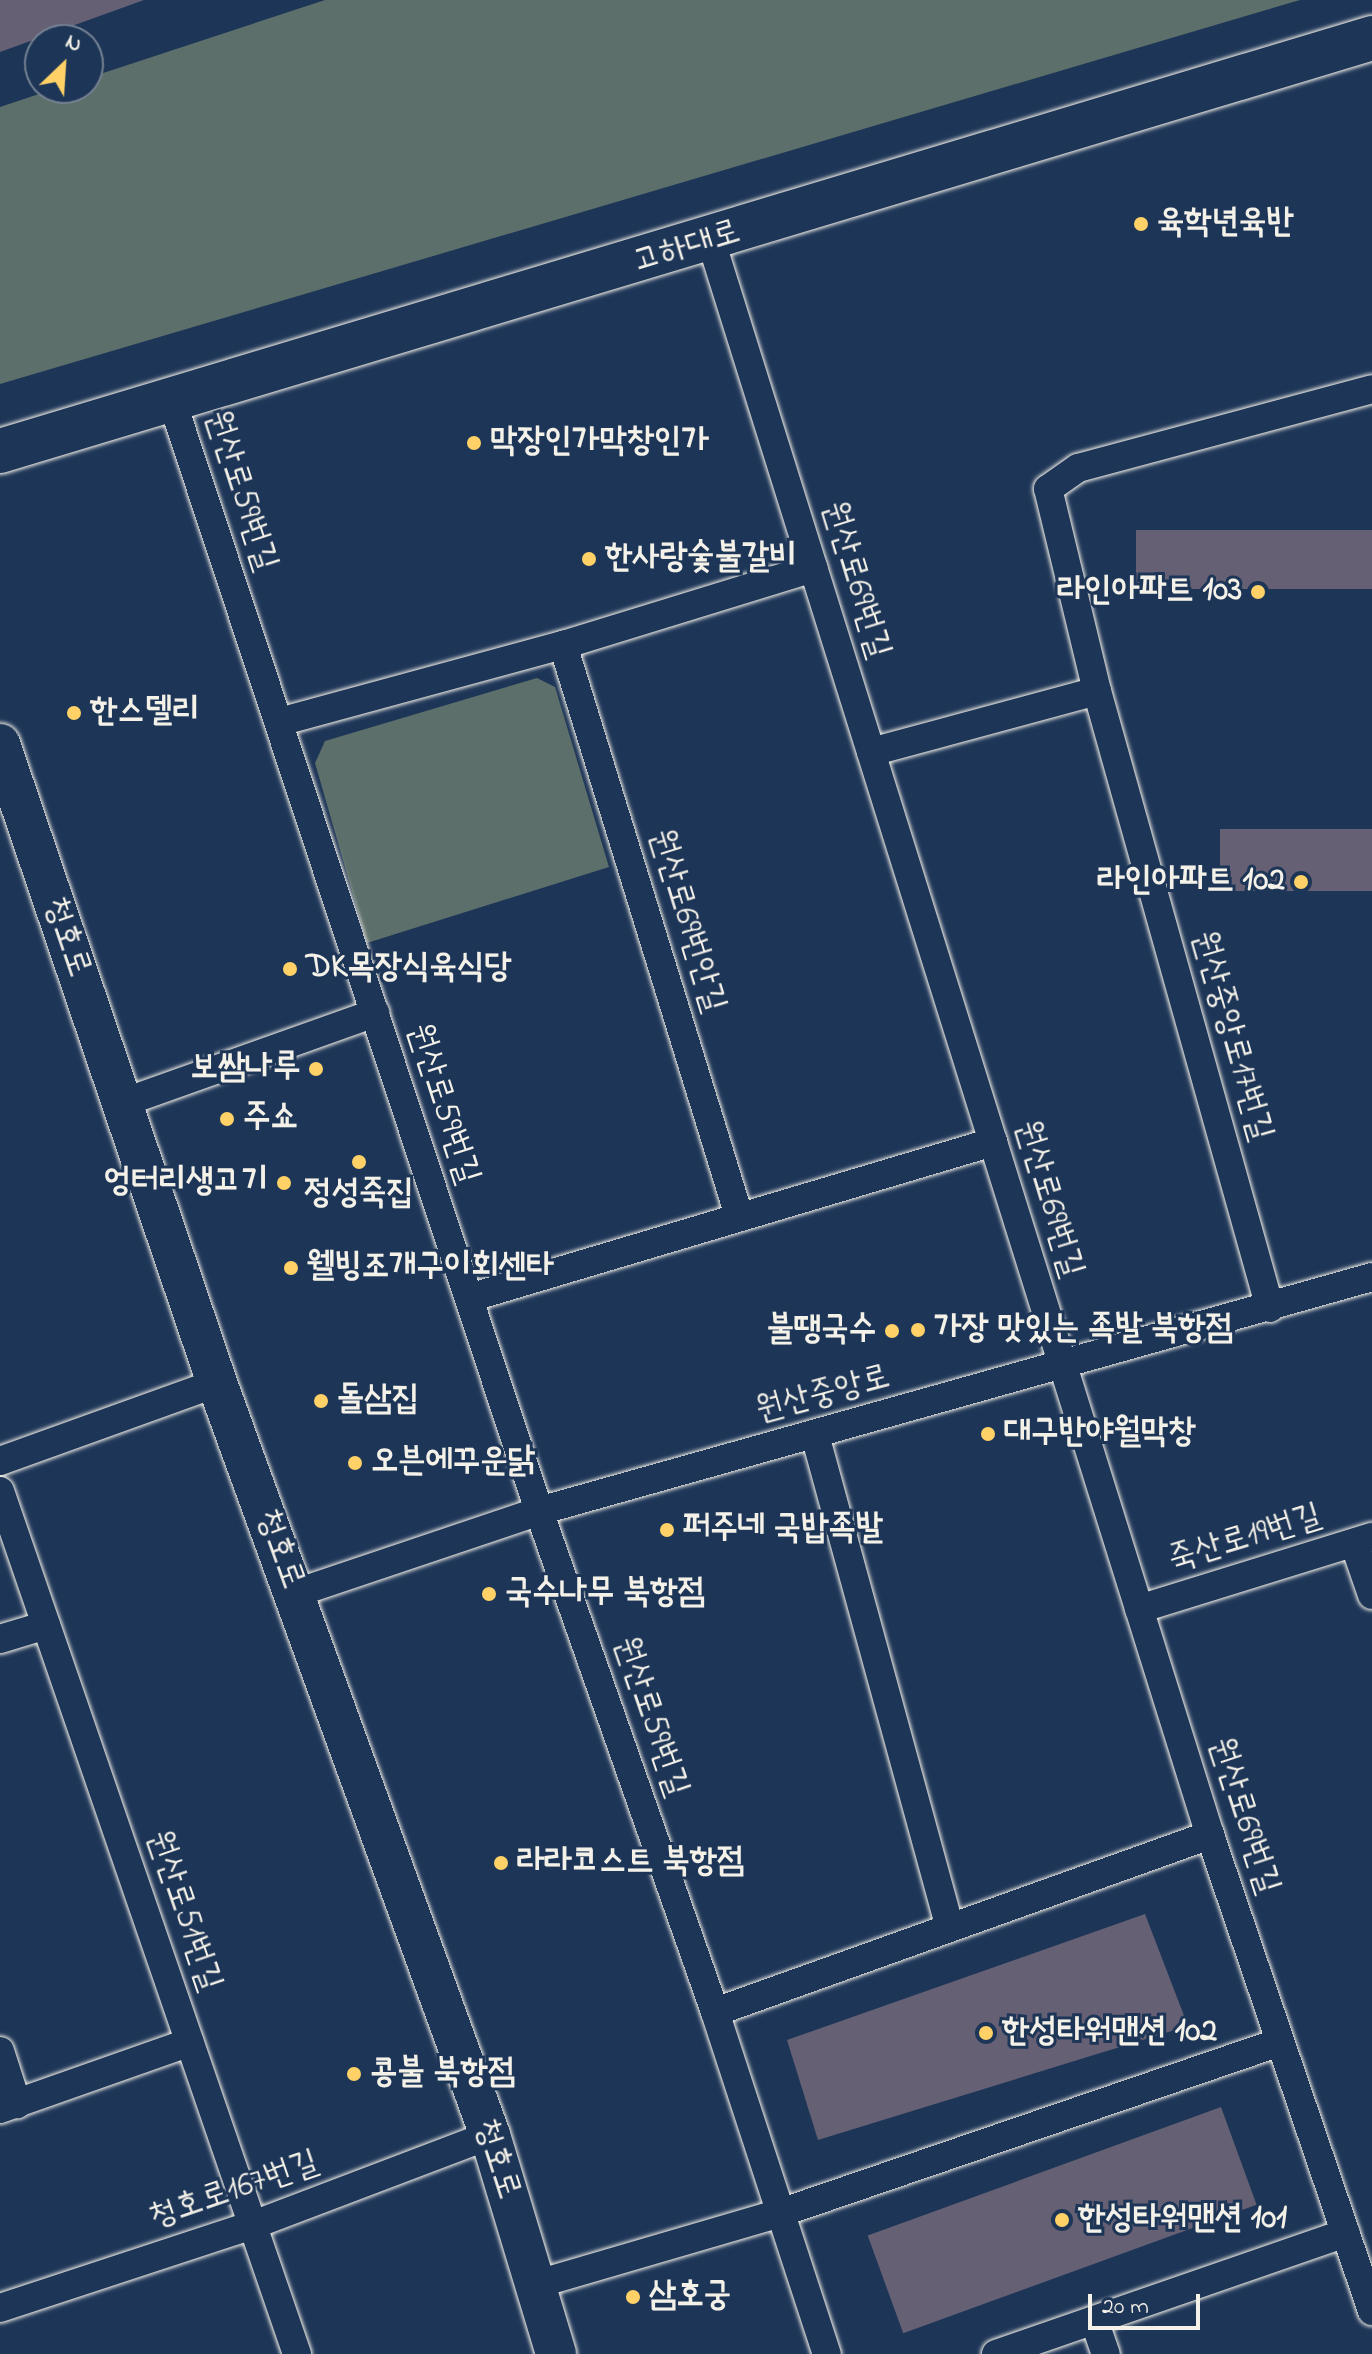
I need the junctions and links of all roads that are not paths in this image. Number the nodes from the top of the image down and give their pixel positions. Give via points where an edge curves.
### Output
1 (1372, 38) edge
2 (711, 241) junction
3 (1372, 389) edge
4 (172, 401) junction
5 (0, 451) edge
6 (813, 568) junction
7 (563, 645) junction
8 (1097, 691) junction
9 (279, 722) junction
10 (0, 744) edge
11 (871, 752) junction
12 (375, 1013) junction
13 (122, 1103) junction
14 (993, 1142) junction
15 (739, 1216) junction
16 (1372, 1277) edge
17 (469, 1298) junction
18 (1270, 1308) junction
19 (1063, 1366) junction
20 (217, 1383) junction
21 (815, 1435) junction
22 (0, 1461) edge
23 (0, 1491) edge
24 (539, 1511) junction
25 (1363, 1540) edge
26 (296, 1593) junction
27 (1372, 1595) edge
28 (1139, 1609) junction
29 (46, 1625) junction
30 (0, 1639) edge
31 (1210, 1835) junction
32 (950, 1928) junction
33 (715, 2012) junction
34 (190, 2042) junction
35 (1280, 2042) junction
36 (0, 2051) edge
37 (9, 2107) edge
38 (490, 2135) junction
39 (780, 2213) junction
40 (253, 2225) junction
41 (1346, 2233) junction
42 (534, 2285) junction
43 (0, 2308) edge
44 (1372, 2311) edge
45 (1094, 2320) junction
46 (297, 2354) edge
47 (556, 2354) edge
48 (827, 2354) edge
49 (996, 2354) edge
50 (1106, 2354) edge

1 - 2 main road, 고하대로
2 - 4 main road, 고하대로
2 - 6 street, 원산로69번길
3 - 8 street, 원산중앙로17번길 via 1078,468 1048,489
4 - 5 main road, 고하대로
4 - 9 street, 원산로59번길
6 - 7 street
6 - 11 street, 원산로69번길
7 - 9 street
7 - 15 street, 원산로69번안길
8 - 11 street
8 - 18 street, 원산중앙로17번길
9 - 12 street, 원산로59번길
10 - 13 street, 청호로
11 - 14 street, 원산로69번길
12 - 13 street, 원산로59번길
12 - 17 street, 원산로59번길
13 - 20 street, 청호로
14 - 15 street
14 - 19 street, 원산로69번길
15 - 17 street
16 - 18 street, 원산중앙로
17 - 24 street, 원산로59번길
18 - 19 street, 원산중앙로
19 - 21 street, 원산중앙로
19 - 28 street, 원산로69번길
20 - 22 street
20 - 26 street, 청호로
21 - 24 street, 원산중앙로
21 - 32 street
23 - 29 street, 원산로51번길
24 - 26 street, 원산중앙로
24 - 33 street, 원산로59번길
25 - 27 street
25 - 28 street, 죽산로19번길
26 - 38 street, 청호로
28 - 31 street, 원산로69번길
29 - 30 street
29 - 34 street, 원산로51번길
31 - 32 street
31 - 35 street, 원산로69번길
32 - 33 street
33 - 39 street, 원산로59번길
34 - 37 street
34 - 40 street, 원산로51번길
35 - 39 street
35 - 41 street, 원산로69번길
36 - 37 street
38 - 40 street, 청호로167번길
38 - 42 street, 청호로
39 - 42 street
39 - 48 street, 원산로59번길
40 - 43 street, 청호로167번길
40 - 46 street, 원산로51번길
41 - 44 street, 원산로69번길
41 - 45 street
42 - 47 street, 청호로
45 - 49 street
45 - 50 street

